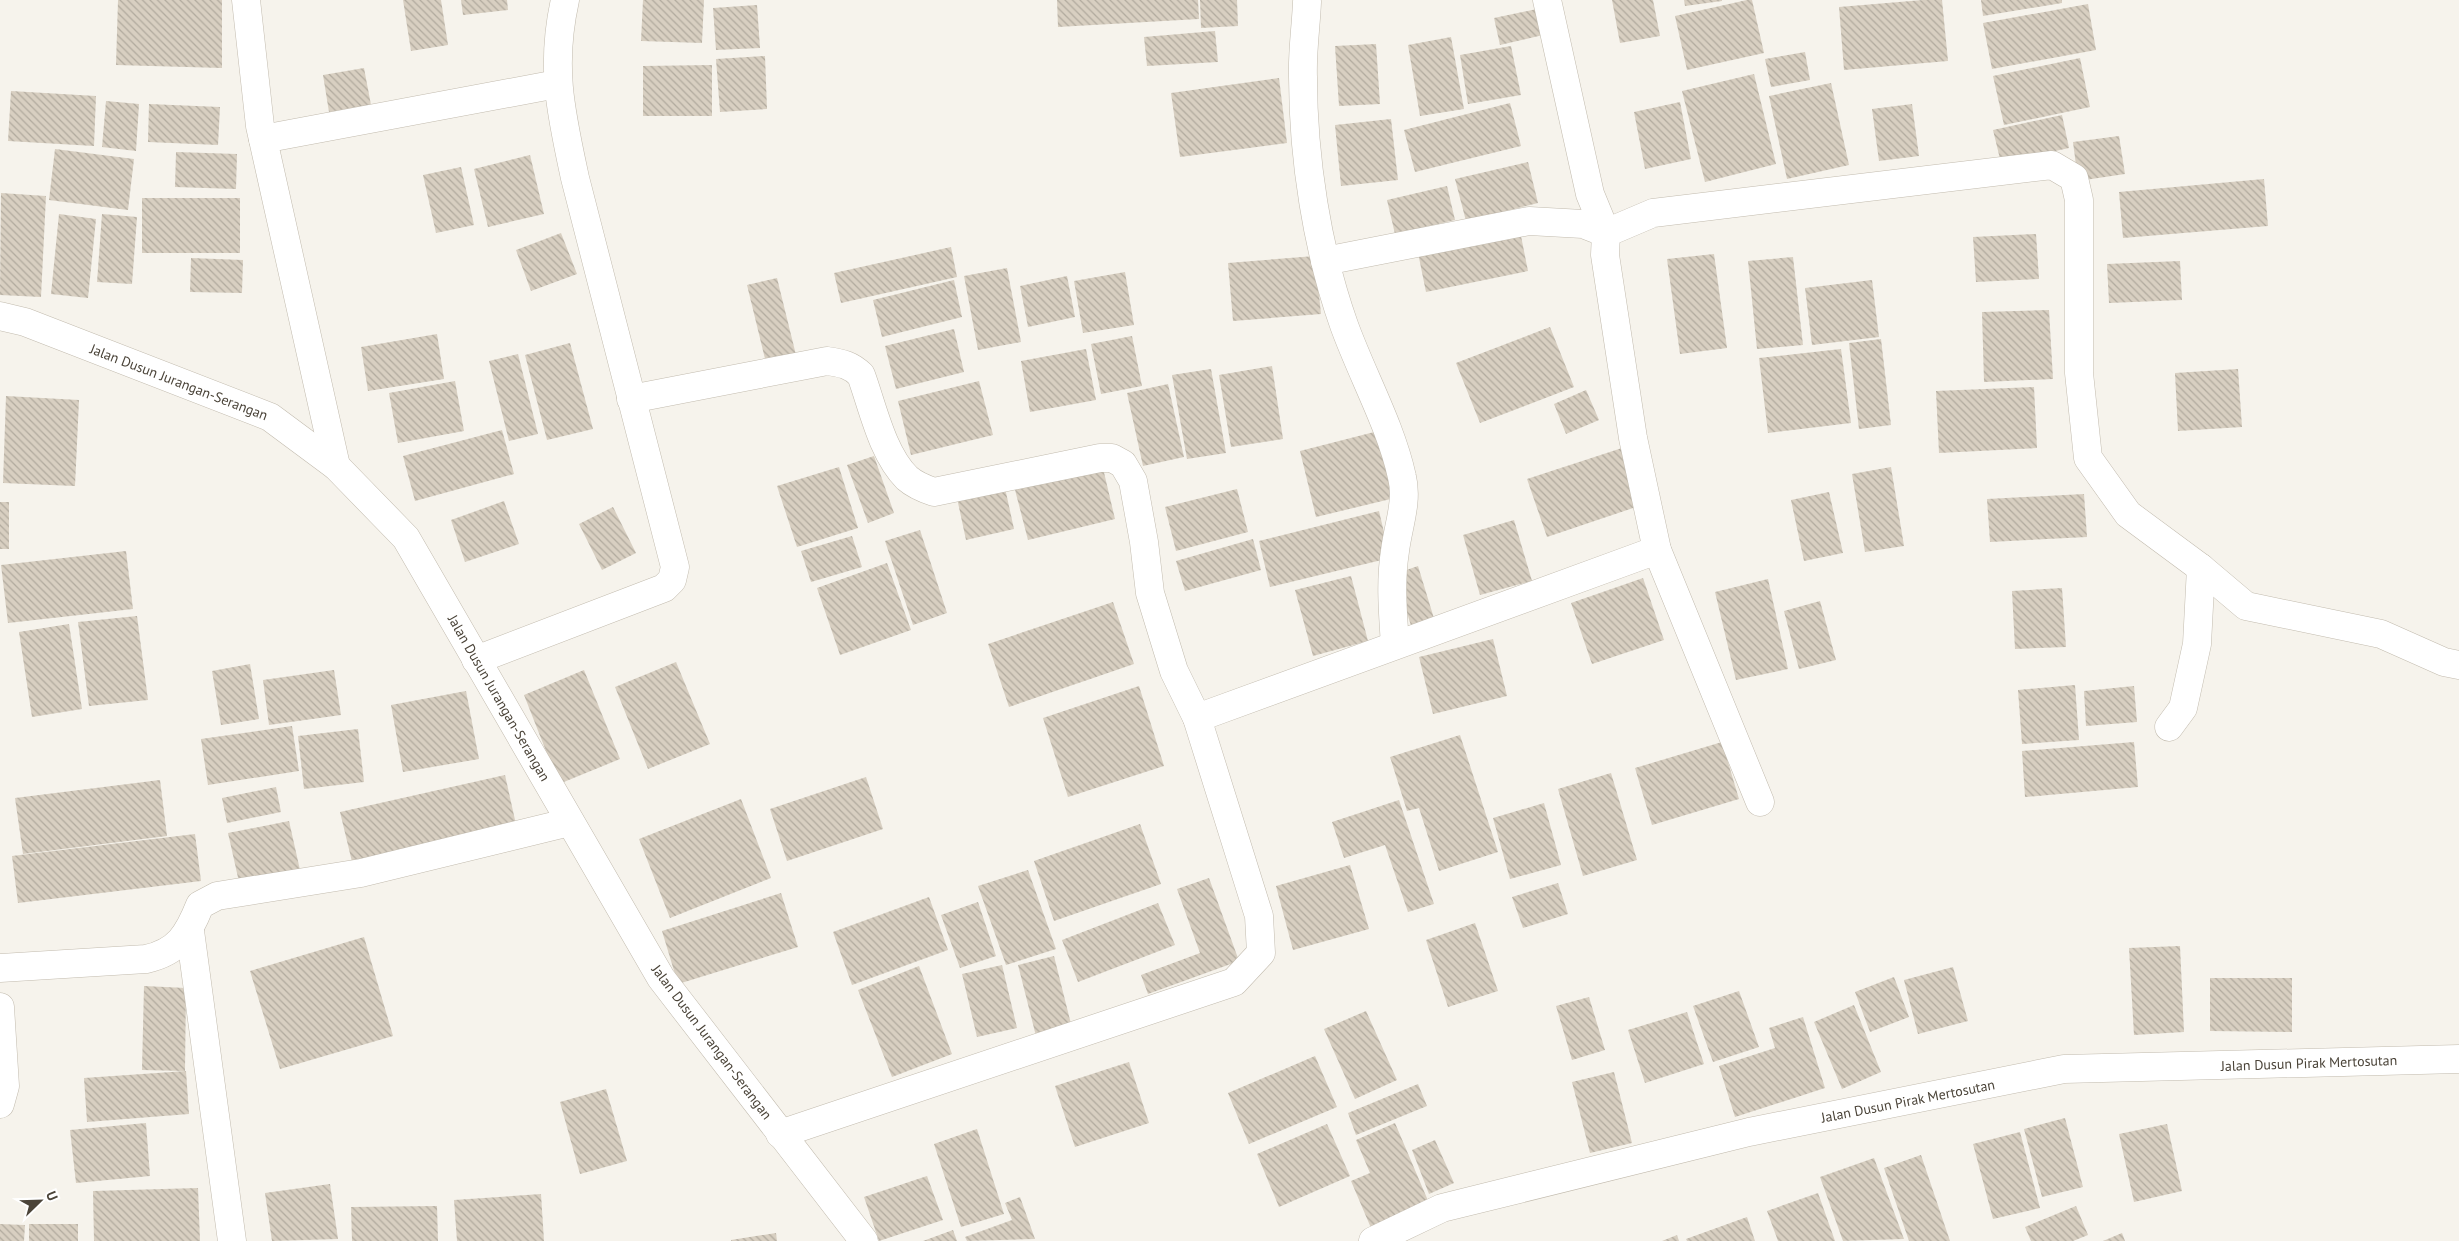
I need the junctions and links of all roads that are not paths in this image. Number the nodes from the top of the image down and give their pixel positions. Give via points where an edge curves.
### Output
1 (246, 0) edge
2 (565, 0) edge
3 (1547, 0) edge
4 (1314, 1) edge
5 (557, 84) junction
6 (263, 139) junction
7 (1606, 233) junction
8 (1325, 261) junction
9 (0, 316) edge
10 (631, 399) junction
11 (336, 466) junction
12 (1657, 550) junction
13 (2201, 568) junction
14 (1395, 645) junction
15 (476, 660) junction
16 (2459, 665) edge
17 (1197, 718) junction
18 (2169, 727) dead end
19 (1760, 802) dead end
20 (570, 822) junction
21 (190, 931) junction
22 (0, 968) edge
23 (0, 1007) edge
24 (2459, 1059) edge
25 (0, 1104) edge
26 (780, 1134) junction
27 (232, 1241) edge
28 (864, 1241) edge
29 (1373, 1241) edge

1 - 6 street
2 - 5 street via 559,28
3 - 7 street via 1590,194
4 - 8 street via 1302,75 1304,132
5 - 6 street
5 - 10 street via 575,178
6 - 11 street
7 - 8 street via 1583,224 1529,221
7 - 12 street via 1605,255 1633,438
7 - 13 street via 1653,213 2052,165 2074,178 2079,200 2079,372 2088,458 2128,514
8 - 14 street via 1344,325 1402,474 1404,500 1391,600
9 - 11 street, Jalan Dusun Jurangan-Serangan via 25,322 270,417
10 - 15 street via 675,566 672,580 664,588
10 - 17 street via 827,361 842,363 861,376 888,450 907,478 934,492 1112,458 1122,464 1133,481 1150,593 1174,671
11 - 15 street, Jalan Dusun Jurangan-Serangan via 406,538
12 - 14 street
12 - 19 street
13 - 16 street via 2246,606 2381,634 2444,662
13 - 18 street via 2198,644 2183,708
14 - 17 street
15 - 20 street, Jalan Dusun Jurangan-Serangan
17 - 26 street via 1259,916 1261,953 1234,982
20 - 21 street via 361,873 217,896 200,905
20 - 26 street, Jalan Dusun Jurangan-Serangan via 661,978
21 - 22 street via 164,955 146,959
21 - 27 street
23 - 25 street via 5,1086
24 - 29 street, Jalan Dusun Pirak Mertosutan via 2064,1069 1749,1132 1452,1206
26 - 28 street, Jalan Dusun Jurangan-Serangan

